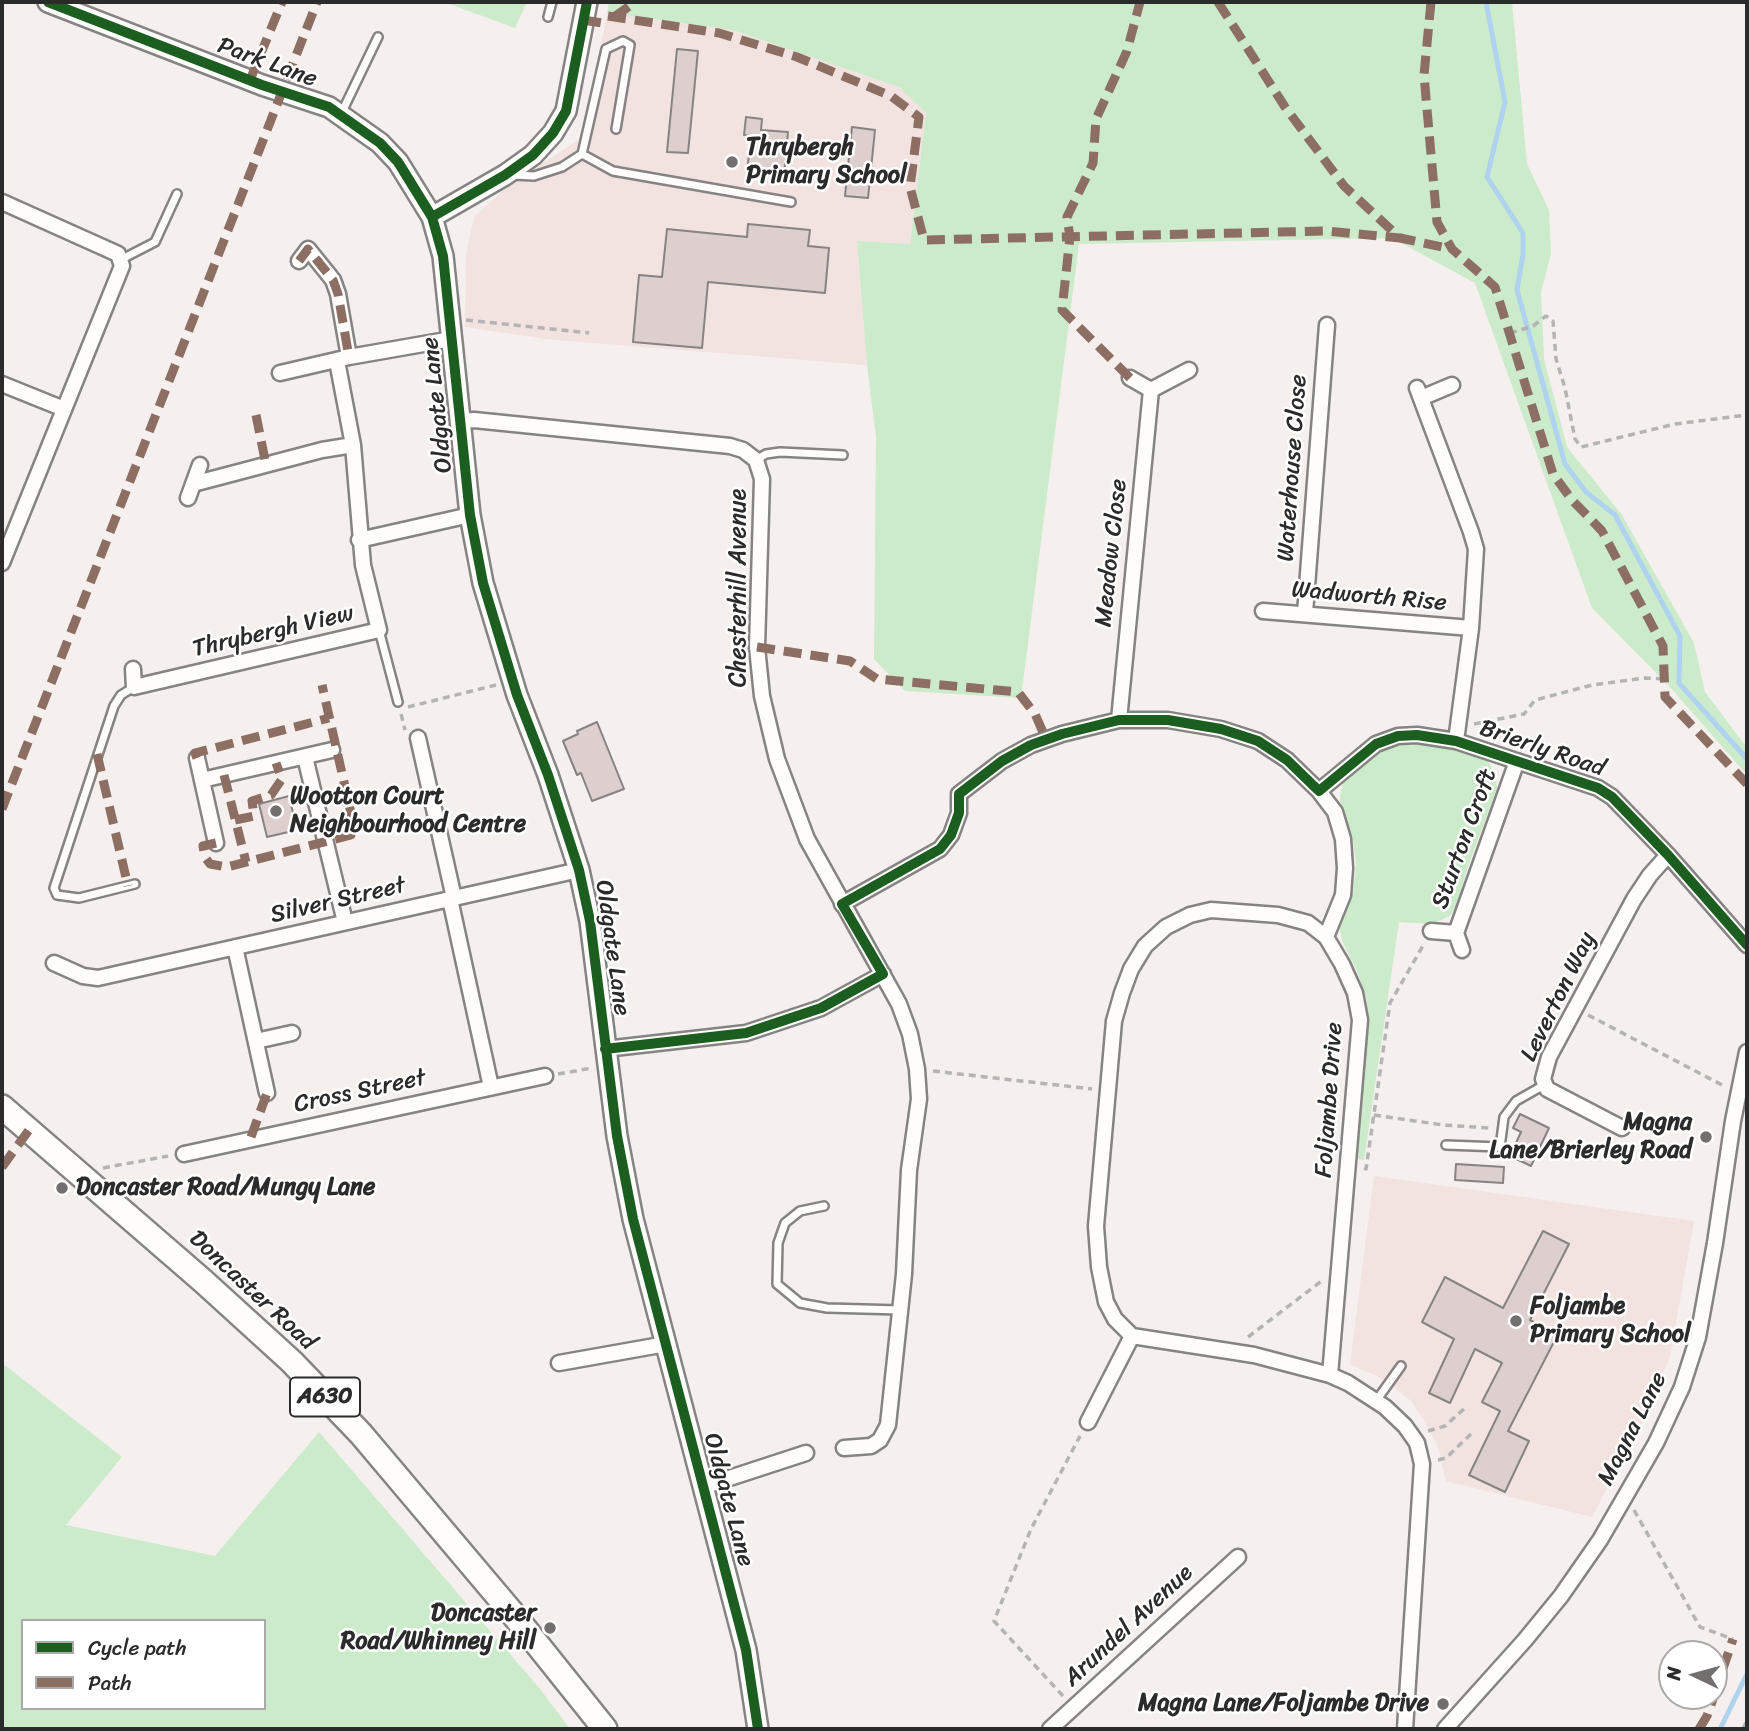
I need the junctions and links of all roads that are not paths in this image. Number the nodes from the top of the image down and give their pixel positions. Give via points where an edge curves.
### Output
1 (48, 2) edge
2 (552, 2) edge
3 (587, 2) edge
4 (548, 17) dead end
5 (378, 37) dead end
6 (335, 111) junction
7 (616, 129) dead end
8 (582, 154) junction
9 (505, 175) junction
10 (177, 194) dead end
11 (2, 202) edge
12 (791, 202) dead end
13 (432, 217) junction
14 (121, 259) junction
15 (299, 261) dead end
16 (1327, 325) dead end
17 (452, 339) junction
18 (343, 359) junction
19 (1189, 370) dead end
20 (280, 373) dead end
21 (1130, 378) dead end
22 (2, 384) edge
23 (1452, 386) dead end
24 (1151, 390) junction
25 (64, 409) junction
26 (461, 421) junction
27 (353, 445) junction
28 (843, 455) dead end
29 (756, 460) junction
30 (200, 465) dead end
31 (470, 515) junction
32 (359, 540) junction
33 (2, 563) edge
34 (1263, 611) dead end
35 (1306, 614) junction
36 (1471, 628) junction
37 (379, 630) junction
38 (133, 669) dead end
39 (134, 687) junction
40 (399, 705) road end
41 (1119, 720) junction
42 (418, 738) road end
43 (1456, 741) junction
44 (332, 750) dead end
45 (305, 757) junction
46 (197, 758) dead end
47 (1517, 761) junction
48 (202, 780) junction
49 (1319, 792) junction
50 (216, 843) dead end
51 (1668, 855) junction
52 (579, 870) junction
53 (135, 884) dead end
54 (452, 898) junction
55 (842, 904) junction
56 (345, 922) junction
57 (1431, 931) road end
58 (1456, 933) junction
59 (1326, 937) junction
60 (1747, 944) edge
61 (235, 947) junction
62 (1462, 950) dead end
63 (54, 963) dead end
64 (883, 974) junction
65 (292, 1033) dead end
66 (256, 1041) junction
67 (1747, 1052) edge
68 (606, 1057) junction
69 (545, 1076) road end
70 (1544, 1085) junction
71 (491, 1087) junction
72 (267, 1093) dead end
73 (2, 1107) edge
74 (1622, 1128) dead end
75 (1446, 1145) dead end
76 (184, 1154) road end
77 (824, 1206) dead end
78 (900, 1310) junction
79 (1132, 1336) junction
80 (666, 1344) junction
81 (559, 1363) dead end
82 (1401, 1366) dead end
83 (1330, 1375) junction
84 (1376, 1401) junction
85 (1088, 1422) road end
86 (844, 1448) dead end
87 (806, 1453) dead end
88 (702, 1487) junction
89 (1238, 1557) dead end
90 (606, 1729) edge
91 (758, 1729) edge
92 (1050, 1729) edge
93 (1405, 1729) edge
94 (1445, 1729) edge

1 - 6 street, Park Lane
2 - 4 lane
3 - 9 street via 566,111 533,155
5 - 6 lane
6 - 13 street, Park Lane via 398,162
7 - 8 lane via 631,45 623,41 606,49
8 - 9 lane via 534,176
8 - 12 lane via 626,174
9 - 13 street
10 - 14 lane via 155,242
11 - 14 street
13 - 17 street, Oldgate Lane via 443,256
14 - 25 street
15 - 18 street, Thrybergh View via 308,249 332,279 338,294
16 - 35 street, Waterhouse Close
17 - 18 street
17 - 26 street, Oldgate Lane
18 - 20 street
18 - 27 street, Thrybergh View
19 - 24 street
21 - 24 street
22 - 25 street
23 - 36 street via 1419,393 1476,549
24 - 41 street, Meadow Close
25 - 33 street
26 - 29 street, Chesterhill Avenue via 730,446
26 - 31 street, Oldgate Lane
27 - 30 street via 322,450 191,491
27 - 32 street, Thrybergh View
28 - 29 lane via 780,452
29 - 55 street, Chesterhill Avenue via 762,480 757,621 762,696 777,759 807,839
31 - 32 street
31 - 52 street, Oldgate Lane via 483,583 513,681
32 - 37 street, Thrybergh View
34 - 35 street, Wadworth Rise
35 - 36 street, Wadworth Rise
36 - 43 street
37 - 39 street, Thrybergh View
37 - 40 lane
38 - 39 street
39 - 53 lane via 114,706 54,888 57,895 79,898
41 - 49 street via 1168,720 1258,741 1287,760
41 - 55 street via 1062,734 1002,761 959,794 959,813 940,849
42 - 54 street
43 - 47 street, Brierly Road
43 - 49 street, Brierly Road via 1418,735 1376,744
44 - 45 street
45 - 48 street
45 - 56 street
46 - 48 street
47 - 51 street, Brierly Road via 1598,788
47 - 58 street, Sturton Croft
48 - 50 street
49 - 59 street via 1335,812 1345,868 1343,895
51 - 60 street, Brierly Road
51 - 70 street, Leverton Way via 1634,899 1549,1056
52 - 54 street, Silver Street
52 - 68 street, Oldgate Lane via 590,921
54 - 56 street, Silver Street
54 - 71 street
55 - 64 street, Chesterhill Avenue
56 - 61 street, Silver Street
57 - 58 street
58 - 62 street
59 - 79 street, Foljambe Drive via 1308,923 1278,915 1211,910 1166,927 1145,946 1131,969 1114,1021 1096,1226 1106,1302
59 - 83 street, Foljambe Drive via 1355,993 1360,1020
61 - 63 street, Silver Street via 98,978
61 - 66 street
64 - 68 street via 821,1008 746,1033
64 - 78 street, Chesterhill Avenue via 910,1034 919,1099 909,1170
65 - 66 street
66 - 72 street
67 - 94 street, Magna Lane via 1698,1337 1682,1387 1656,1443 1600,1540 1525,1640
68 - 80 street, Oldgate Lane via 633,1219
69 - 71 street, Cross Street
70 - 74 street, Leverton Way
70 - 75 lane via 1517,1101 1504,1117 1500,1147
71 - 76 street, Cross Street
73 - 90 main road, Doncaster Road / A630 via 292,1362 361,1434
77 - 78 lane via 800,1211 785,1223 778,1243 777,1284 800,1303
78 - 86 street, Chesterhill Avenue via 888,1425 871,1446
79 - 83 street via 1254,1355
79 - 85 street
80 - 81 street
80 - 88 street, Oldgate Lane
82 - 84 lane
83 - 84 street
84 - 93 street via 1413,1436 1422,1464
87 - 88 street
88 - 91 street, Oldgate Lane via 746,1650
89 - 92 street, Arundel Avenue

